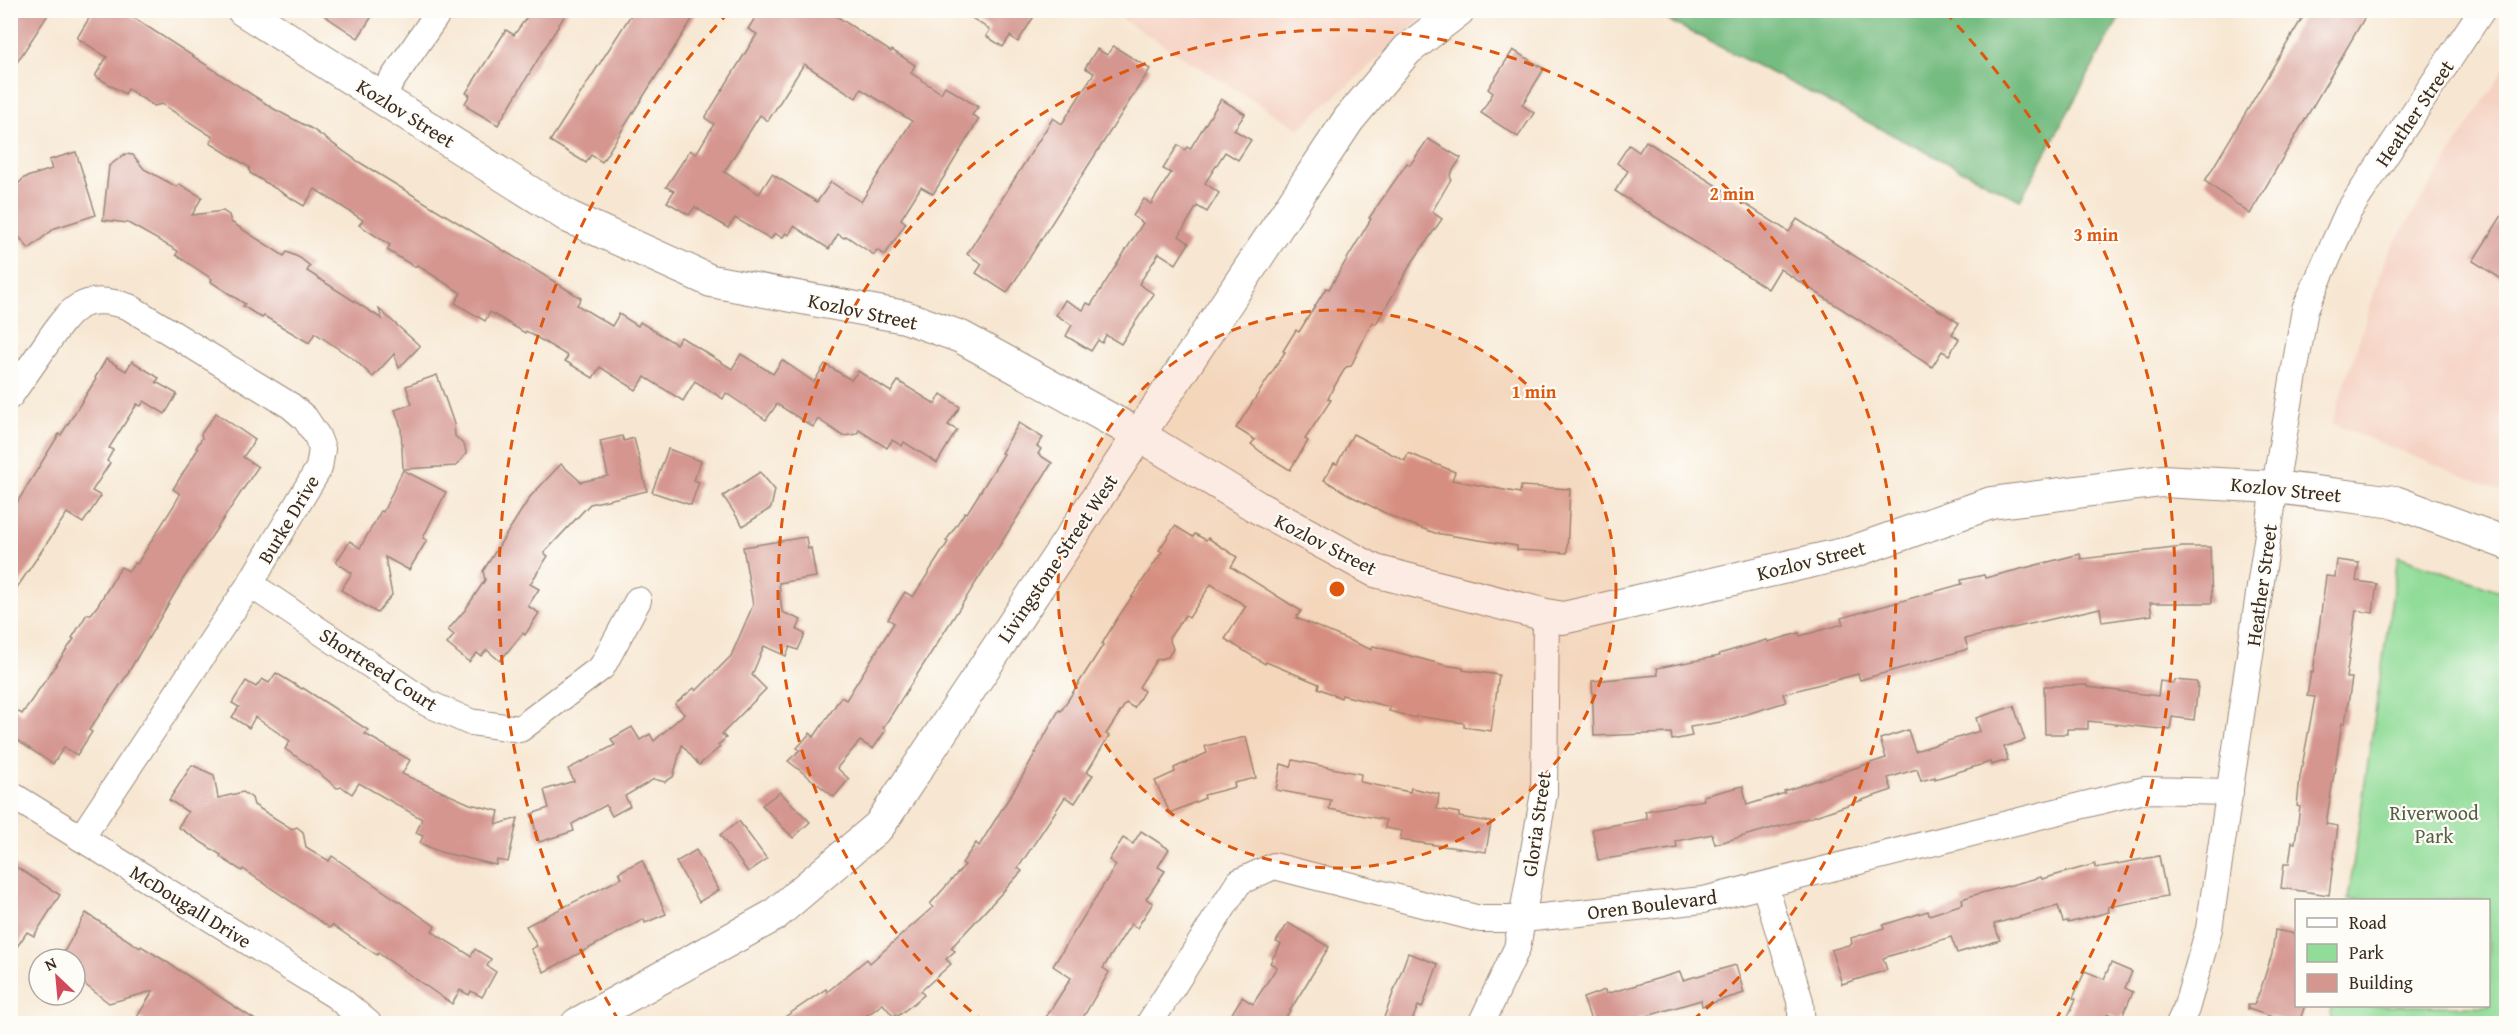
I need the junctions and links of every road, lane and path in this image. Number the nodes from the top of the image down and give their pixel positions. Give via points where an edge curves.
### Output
1 (243, 10) edge
2 (441, 10) edge
3 (1459, 10) edge
4 (2482, 10) edge
5 (381, 96) junction
6 (10, 396) edge
7 (1138, 435) junction
8 (2275, 487) junction
9 (2506, 543) edge
10 (250, 584) junction
11 (638, 600) dead end
12 (1546, 615) junction
13 (2230, 792) junction
14 (10, 794) edge
15 (81, 838) junction
16 (1765, 886) junction
17 (1522, 919) junction
18 (369, 1023) edge
19 (577, 1023) edge
20 (1149, 1023) edge
21 (1481, 1023) edge
22 (1802, 1023) edge
23 (2179, 1023) edge

1 - 5 street, Kozlov Street
2 - 5 street
3 - 7 street, Livingstone Street West via 1407,50 1348,119
4 - 8 street, Heather Street via 2348,212 2308,302
5 - 7 street, Kozlov Street via 569,217 711,281 905,317 961,338
6 - 10 street, Burke Drive via 61,320 89,302 112,301 129,307 291,406 317,436 322,449 319,468
7 - 12 street, Kozlov Street via 1257,507 1375,571
7 - 19 street, Livingstone Street West via 879,826 773,916
8 - 9 street, Kozlov Street via 2395,502
8 - 12 street, Kozlov Street via 2162,481 1991,503 1852,552 1563,618
8 - 13 street, Heather Street
10 - 11 street, Shortreed Court via 427,703 470,722 520,729 603,667
10 - 15 street, Burke Drive
12 - 17 street, Gloria Street via 1544,793
13 - 16 street, Oren Boulevard via 2144,789
13 - 23 street, Heather Street via 2210,929
14 - 15 street, McDougall Drive
15 - 18 street, McDougall Drive via 336,996
16 - 17 street, Oren Boulevard via 1703,900
16 - 22 street via 1800,1001
17 - 20 street, Oren Boulevard via 1480,919 1274,866 1239,882
17 - 21 street, Gloria Street via 1517,948

